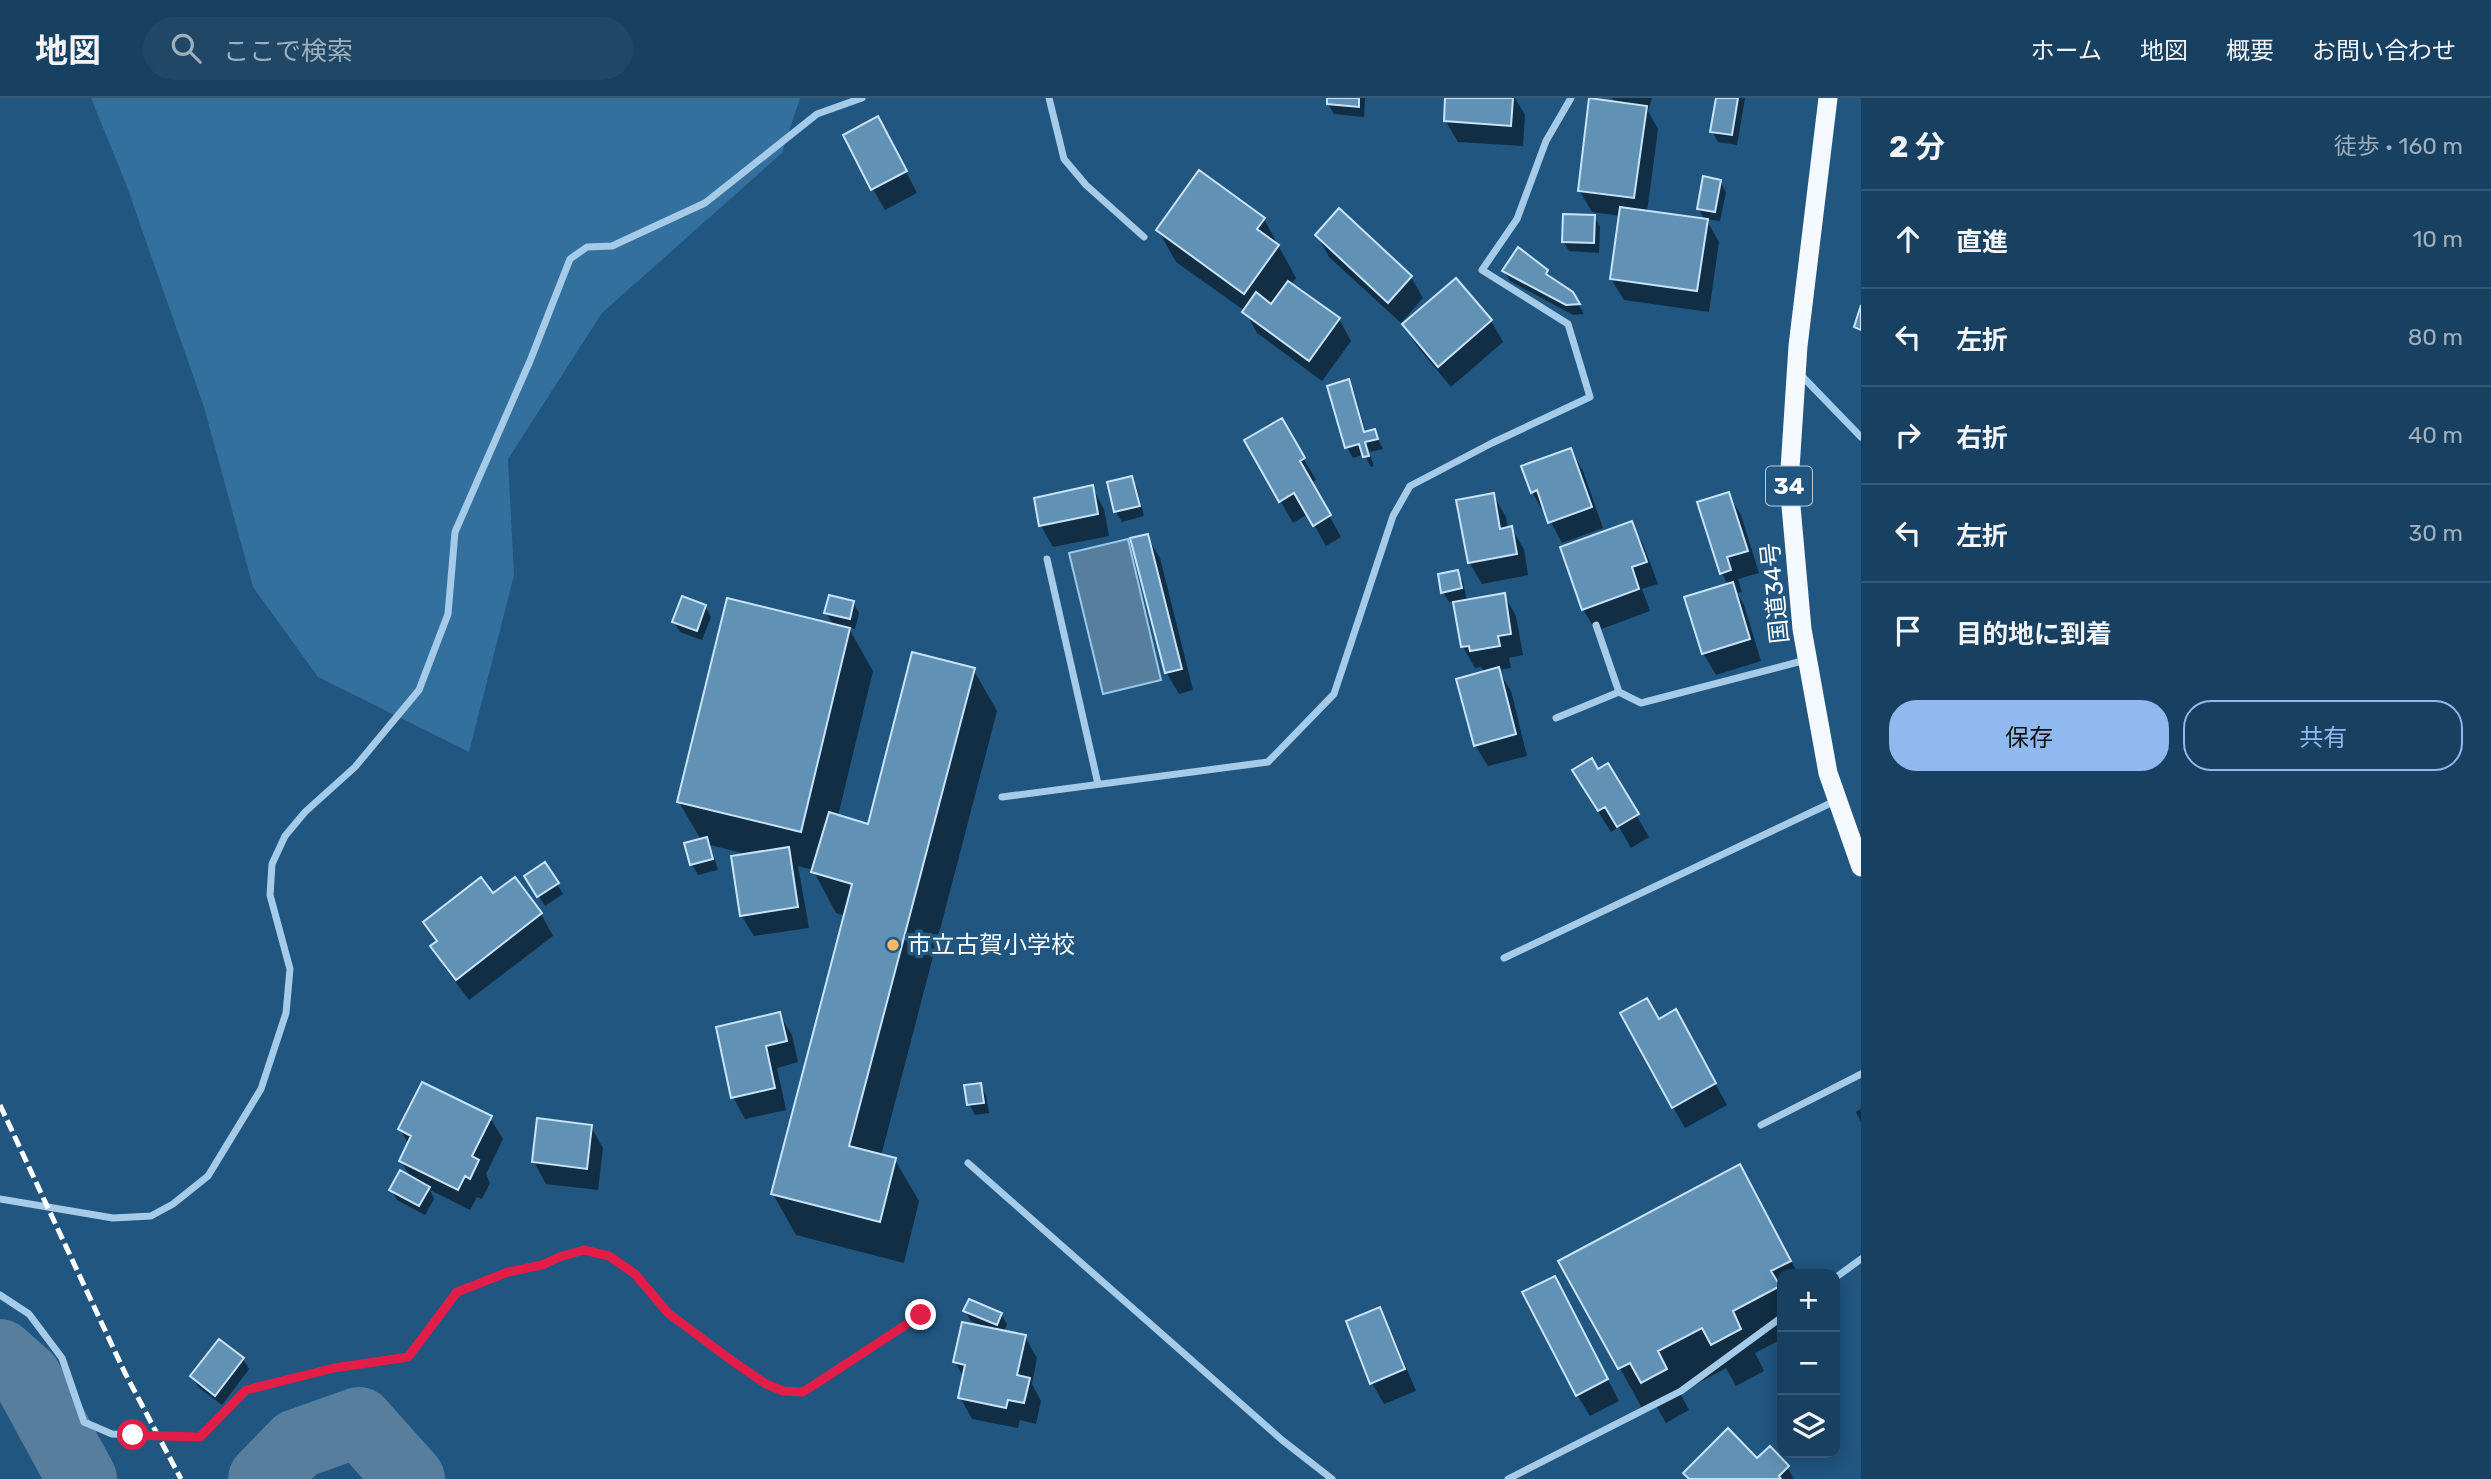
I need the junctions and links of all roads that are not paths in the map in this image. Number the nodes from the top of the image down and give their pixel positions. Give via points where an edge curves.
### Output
1 (862, 98) edge
2 (1049, 98) edge
3 (1571, 98) edge
4 (1828, 98) edge
5 (1144, 237) dead end
6 (1796, 370) junction
7 (1861, 437) edge
8 (1047, 559) dead end
9 (1596, 625) dead end
10 (1807, 660) junction
11 (1619, 692) junction
12 (1556, 718) dead end
13 (1098, 784) junction
14 (1002, 797) dead end
15 (1837, 799) junction
16 (1861, 867) edge
17 (1504, 958) dead end
18 (1861, 1074) edge
19 (1761, 1125) dead end
20 (968, 1163) dead end
21 (0, 1199) edge
22 (1861, 1259) edge
23 (1840, 1275) edge
24 (0, 1295) edge
25 (921, 1315) dead end
26 (1777, 1321) edge
27 (1332, 1479) edge
28 (1508, 1479) edge

1 - 21 street via 817,114 705,203 612,246 587,247 570,260 455,532 448,614 419,690 355,766 298,820 272,864 270,895 290,969 286,1013 261,1089 208,1176 152,1216 113,1218
2 - 5 street via 1064,159
3 - 13 street via 1546,141 1517,219 1482,270 1568,324 1590,397 1410,486 1393,516 1334,694 1268,762
4 - 6 highway, 国道34号 / 34
6 - 7 street
6 - 10 highway, 国道34号 / 34 via 1789,484
8 - 13 street
9 - 11 street
10 - 11 street via 1641,703
10 - 15 highway, 国道34号 / 34 via 1828,774
11 - 12 street
13 - 14 street
15 - 16 highway, 国道34号 / 34
15 - 17 street
18 - 19 street
20 - 27 street
22 - 23 street
24 - 25 street via 29,1314 62,1358 84,1422 112,1434 200,1437 246,1390 334,1368 408,1357 457,1292 584,1250 609,1256 635,1274 668,1313 766,1384 783,1391 803,1392
26 - 28 street via 1681,1391

